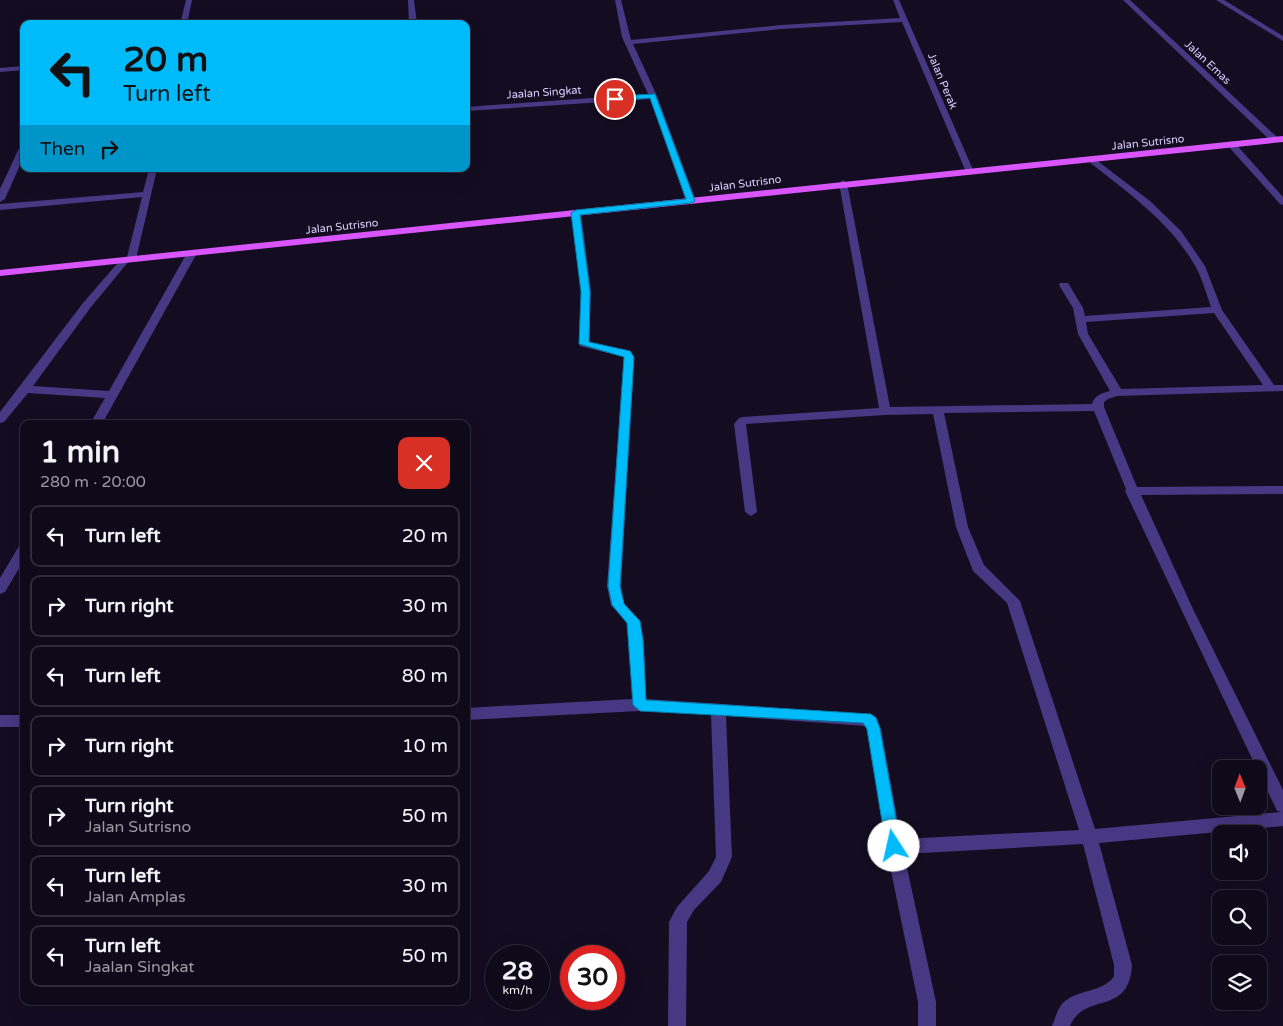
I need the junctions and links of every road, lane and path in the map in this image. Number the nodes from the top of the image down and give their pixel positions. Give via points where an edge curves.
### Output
1 (189, 0) edge
2 (411, 0) edge
3 (618, 0) edge
4 (896, 0) edge
5 (1126, 0) edge
6 (1219, 0) edge
7 (184, 20) edge
8 (413, 20) edge
9 (904, 20) junction
10 (1283, 39) edge
11 (628, 42) junction
12 (20, 68) edge
13 (0, 70) edge
14 (653, 96) junction
15 (470, 109) edge
16 (1279, 139) edge
17 (1231, 144) junction
18 (20, 155) edge
19 (1091, 159) junction
20 (152, 172) edge
21 (970, 172) junction
22 (843, 183) junction
23 (146, 194) junction
24 (0, 199) edge
25 (691, 201) junction
26 (1283, 202) edge
27 (0, 208) edge
28 (576, 213) junction
29 (192, 253) junction
30 (128, 259) junction
31 (0, 273) edge
32 (1064, 285) dead end
33 (1217, 310) junction
34 (1079, 319) junction
35 (1277, 388) edge
36 (25, 389) junction
37 (1117, 393) junction
38 (112, 395) junction
39 (1098, 407) junction
40 (938, 410) junction
41 (885, 411) junction
42 (0, 419) edge
43 (98, 420) edge
44 (1283, 490) edge
45 (1131, 491) junction
46 (751, 512) dead end
47 (20, 556) edge
48 (0, 589) edge
49 (640, 705) junction
50 (718, 709) junction
51 (470, 714) edge
52 (0, 721) edge
53 (20, 721) edge
54 (1283, 806) edge
55 (1283, 819) edge
56 (1089, 837) junction
57 (894, 846) junction
58 (677, 1026) edge
59 (927, 1026) edge
60 (1061, 1026) edge

1 - 7 street
2 - 8 street
3 - 11 street
4 - 9 street, Jalan Perak
5 - 16 street, Jalan Emas
6 - 10 street
9 - 11 street via 781,27
9 - 21 street, Jalan Perak
11 - 14 street
12 - 13 street
14 - 15 street, Jaalan Singkat
14 - 25 street
16 - 17 main road, Jalan Sutrisno
17 - 19 main road, Jalan Sutrisno
17 - 26 street
18 - 24 street
19 - 21 main road, Jalan Sutrisno
19 - 33 street via 1147,203 1178,233 1200,266
20 - 23 street
21 - 22 main road, Jalan Sutrisno
22 - 25 main road, Jalan Sutrisno
22 - 41 street
23 - 27 street
23 - 30 street
25 - 28 main road, Jalan Sutrisno
28 - 29 main road, Jalan Sutrisno
28 - 49 street via 586,292 584,344 627,353 629,357 614,586 618,605 633,621
29 - 30 main road, Jalan Sutrisno
29 - 38 street
30 - 31 main road, Jalan Sutrisno
30 - 36 street via 87,305
32 - 34 street via 1078,308
33 - 34 street
33 - 35 street
34 - 37 street via 1083,334
35 - 37 street
36 - 38 street
36 - 42 street
37 - 39 street via 1104,396 1098,401
38 - 43 street
39 - 40 street
39 - 45 street
40 - 41 street
40 - 56 street via 962,527 978,568 1013,601
41 - 46 street via 743,421 740,424
44 - 45 street
45 - 54 street
47 - 48 street
49 - 50 street
49 - 51 street
50 - 57 street via 866,718 872,722
50 - 58 street via 724,857 721,870 711,884 683,908 678,922
52 - 53 street
55 - 56 street
56 - 57 street
56 - 60 street via 1124,978 1119,987 1082,1001 1068,1011
57 - 59 street via 928,1002

